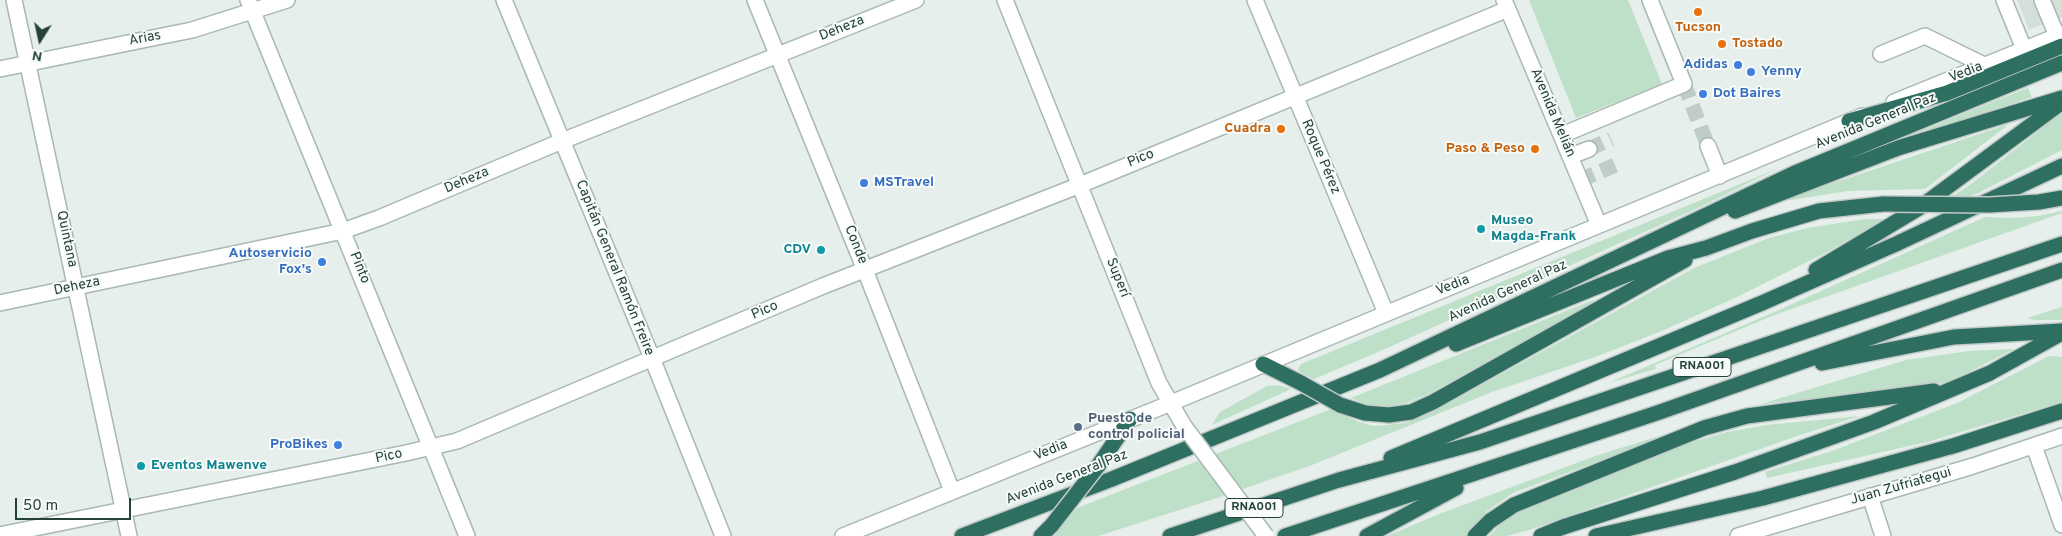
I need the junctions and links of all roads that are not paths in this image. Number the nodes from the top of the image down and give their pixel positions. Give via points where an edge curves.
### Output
1 (14, 0) edge
2 (287, 0) edge
3 (504, 0) edge
4 (755, 0) edge
5 (916, 0) edge
6 (1005, 0) edge
7 (1255, 0) edge
8 (1650, 0) edge
9 (2004, 0) edge
10 (2042, 0) edge
11 (1506, 4) edge
12 (251, 6) edge
13 (2060, 39) edge
14 (2024, 49) junction
15 (1881, 54) dead end
16 (777, 56) junction
17 (27, 63) junction
18 (2062, 63) edge
19 (1984, 66) junction
20 (0, 68) edge
21 (1295, 96) junction
22 (2062, 98) edge
23 (2062, 102) edge
24 (1849, 121) junction
25 (1562, 135) junction
26 (562, 141) junction
27 (1708, 146) tunnel mouth
28 (1589, 148) tunnel mouth
29 (1570, 156) junction
30 (2062, 166) edge
31 (1720, 176) junction
32 (1080, 184) junction
33 (2062, 198) edge
34 (1599, 226) junction
35 (343, 231) junction
36 (1647, 244) junction
37 (2062, 244) edge
38 (1706, 248) junction
39 (865, 270) junction
40 (2062, 270) edge
41 (76, 287) junction
42 (0, 302) edge
43 (1762, 303) junction
44 (1386, 313) junction
45 (2062, 332) edge
46 (652, 358) junction
47 (1263, 364) junction
48 (1380, 370) junction
49 (1774, 373) junction
50 (1963, 386) junction
51 (1171, 403) junction
52 (2062, 411) edge
53 (1130, 419) junction
54 (2062, 436) edge
55 (432, 446) junction
56 (2034, 446) junction
57 (1493, 468) junction
58 (1339, 480) junction
59 (952, 491) junction
60 (1870, 496) junction
61 (123, 510) junction
62 (2062, 526) edge
63 (0, 535) edge
64 (129, 536) edge
65 (467, 536) edge
66 (723, 536) edge
67 (843, 536) edge
68 (962, 536) edge
69 (1041, 536) edge
70 (1170, 536) edge
71 (1266, 536) edge
72 (1285, 536) edge
73 (1367, 536) edge
74 (1475, 536) edge
75 (1541, 536) edge
76 (1596, 536) edge
77 (1738, 536) edge
78 (1883, 536) edge

1 - 17 street, Quintana
2 - 12 street, Arias
3 - 26 street, Capitán General Ramón Freire
4 - 16 street, Conde
5 - 16 street, Deheza
6 - 32 street, Superí
7 - 21 street, Roque Pérez
8 - 25 street via 1684,84
9 - 14 street
10 - 13 street
11 - 21 street, Pico
11 - 25 street, Avenida Melián
12 - 17 street, Arias via 192,30
12 - 35 street, Pinto
13 - 14 street, Vedia
13 - 24 highway via 1947,93
14 - 19 street, Vedia
15 - 19 street via 1925,36
16 - 26 street, Deheza
16 - 39 street, Conde
17 - 20 street, Arias
17 - 41 street, Quintana
18 - 36 highway, Avenida General Paz via 1795,172
19 - 24 street, Vedia
21 - 32 street, Pico
21 - 44 street, Roque Pérez
22 - 36 highway via 1898,148
23 - 43 highway via 1919,208
24 - 31 street, Vedia
25 - 29 street, Avenida Melián
26 - 35 street, Deheza
26 - 46 street, Capitán General Ramón Freire
27 - 31 street
28 - 29 street
29 - 34 street, Avenida Melián
30 - 43 highway
31 - 34 street, Vedia
32 - 39 street, Pico
32 - 51 street, Superí via 1159,383
33 - 38 highway, bridge via 1990,205 1883,204 1819,211 1752,230
34 - 44 street, Vedia
35 - 41 street, Deheza
35 - 55 street, Pinto
36 - 48 highway, Avenida General Paz
37 - 58 highway, RNA001 via 1480,442
38 - 47 highway, bridge via 1411,412 1388,416 1365,413 1340,404
38 - 48 highway via 1668,258 1424,357
39 - 46 street, Pico
39 - 59 street, Conde
40 - 49 highway, RNA001
41 - 42 street, Deheza
41 - 61 street, Quintana
43 - 58 highway
44 - 47 street, Vedia
45 - 49 highway via 1954,338
45 - 50 highway
46 - 55 street, Pico via 457,441
46 - 66 street, Capitán General Ramón Freire
47 - 51 street, Vedia
48 - 68 highway, Avenida General Paz
49 - 57 highway, RNA001
50 - 74 highway via 1747,416 1704,428 1514,505
50 - 75 highway via 1745,469
51 - 53 street, Vedia
51 - 71 street, Superí, bridge via 1184,426
52 - 76 highway via 1953,446 1763,498
53 - 59 street, Vedia
53 - 69 highway, bridge via 1098,466
54 - 56 street, Juan Zufriategui
55 - 61 street, Pico
55 - 65 street, Pinto
56 - 60 street, Juan Zufriategui
56 - 62 street
57 - 72 highway, RNA001
57 - 73 highway
58 - 70 highway, RNA001
59 - 67 street, Vedia
60 - 77 street, Juan Zufriategui
60 - 78 street
61 - 63 street, Pico
61 - 64 street, Quintana

